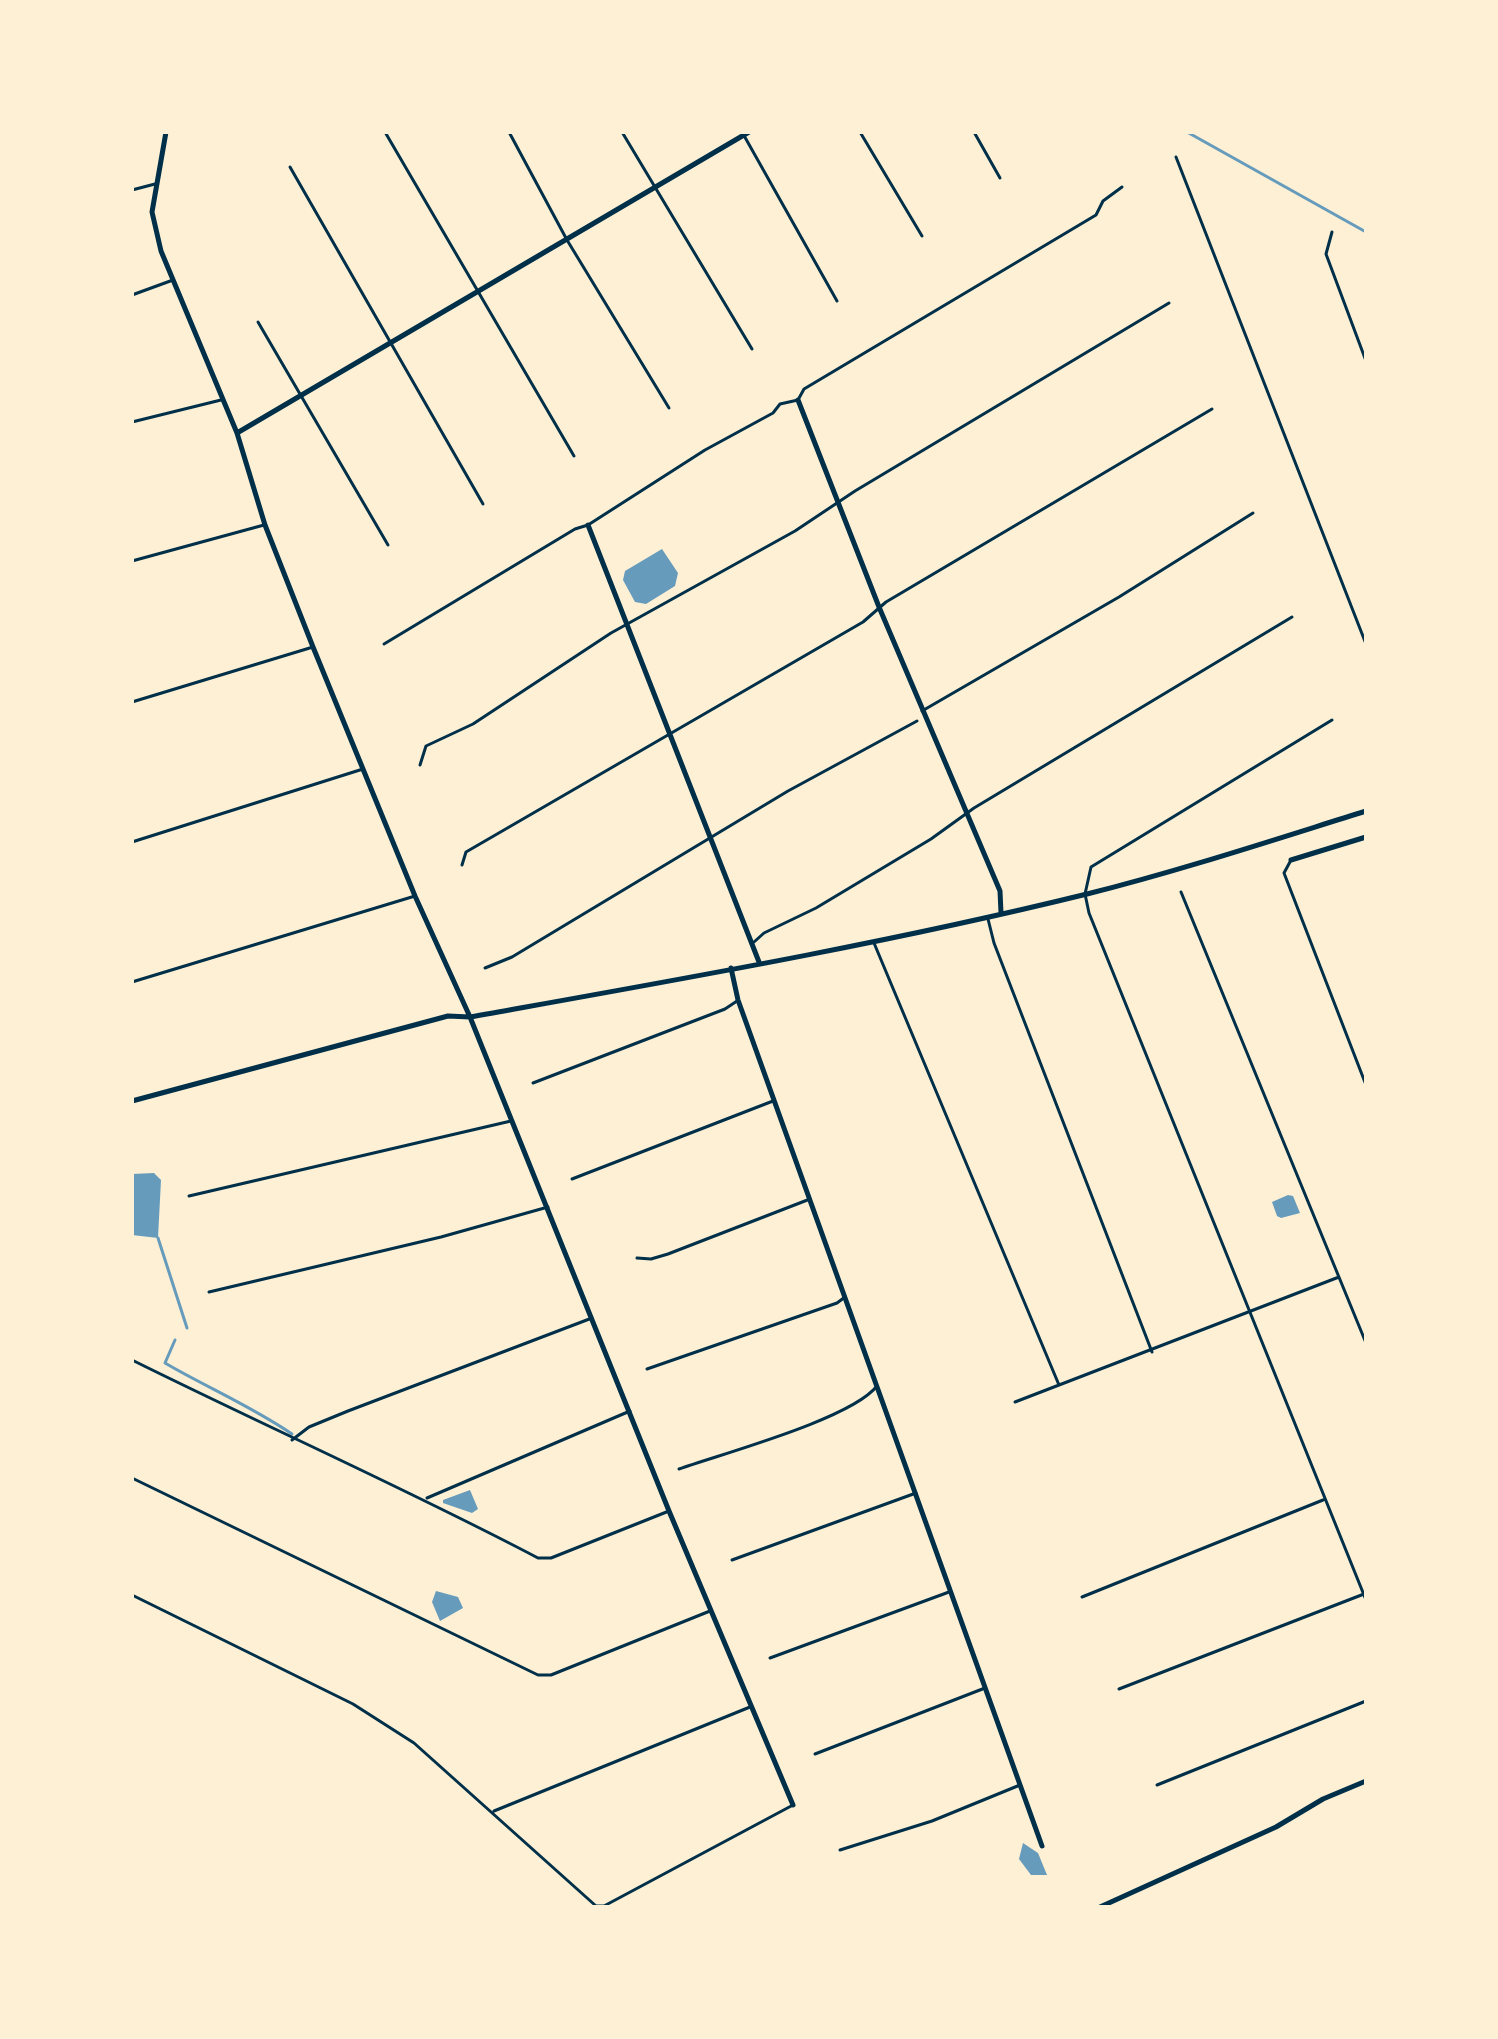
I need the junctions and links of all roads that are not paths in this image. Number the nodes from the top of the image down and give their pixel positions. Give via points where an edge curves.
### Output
1 (166, 132) edge
2 (385, 132) edge
3 (509, 132) edge
4 (622, 132) edge
5 (860, 132) edge
6 (974, 132) edge
7 (745, 133) edge
8 (1176, 157) dead end
9 (290, 167) dead end
10 (1000, 178) dead end
11 (157, 183) junction
12 (1122, 187) dead end
13 (655, 189) junction
14 (132, 190) edge
15 (1332, 232) dead end
16 (922, 236) dead end
17 (567, 240) junction
18 (173, 280) junction
19 (478, 292) junction
20 (132, 295) edge
21 (837, 301) dead end
22 (1169, 303) dead end
23 (258, 322) dead end
24 (388, 344) junction
25 (752, 349) dead end
26 (1366, 361) edge
27 (301, 396) junction
28 (222, 399) junction
29 (798, 400) junction
30 (669, 408) dead end
31 (1212, 409) dead end
32 (132, 422) edge
33 (237, 433) junction
34 (574, 456) dead end
35 (840, 502) junction
36 (483, 504) dead end
37 (1253, 513) dead end
38 (265, 525) junction
39 (588, 525) junction
40 (388, 545) dead end
41 (132, 561) edge
42 (879, 607) junction
43 (1292, 617) dead end
44 (630, 624) junction
45 (384, 644) dead end
46 (1366, 644) edge
47 (313, 647) junction
48 (132, 702) edge
49 (922, 711) junction
50 (1332, 720) dead end
51 (917, 721) dead end
52 (670, 733) junction
53 (420, 765) dead end
54 (363, 769) junction
55 (1366, 811) edge
56 (967, 816) junction
57 (712, 837) junction
58 (1366, 837) edge
59 (132, 842) edge
60 (1291, 860) joint
61 (462, 865) dead end
62 (1181, 892) dead end
63 (1085, 894) junction
64 (415, 896) junction
65 (1001, 913) junction
66 (987, 916) junction
67 (873, 939) junction
68 (754, 942) junction
69 (759, 962) junction
70 (485, 968) dead end
71 (731, 968) junction
72 (132, 982) edge
73 (738, 1000) junction
74 (470, 1017) junction
75 (533, 1083) dead end
76 (1366, 1085) edge
77 (774, 1100) junction
78 (132, 1101) edge
79 (511, 1121) junction
80 (572, 1179) dead end
81 (189, 1196) dead end
82 (811, 1198) junction
83 (548, 1207) junction
84 (637, 1258) dead end
85 (1340, 1277) junction
86 (209, 1292) dead end
87 (845, 1297) junction
88 (1250, 1314) junction
89 (592, 1318) junction
90 (1366, 1343) edge
91 (1152, 1352) junction
92 (132, 1360) edge
93 (647, 1369) dead end
94 (878, 1385) junction
95 (1059, 1385) junction
96 (1015, 1402) dead end
97 (630, 1411) junction
98 (292, 1440) junction
99 (679, 1469) dead end
100 (132, 1478) edge
101 (916, 1493) junction
102 (426, 1499) junction
103 (1323, 1500) junction
104 (669, 1511) junction
105 (732, 1560) dead end
106 (949, 1592) junction
107 (1364, 1594) junction
108 (132, 1595) edge
109 (1082, 1597) dead end
110 (1366, 1600) edge
111 (710, 1611) junction
112 (770, 1658) dead end
113 (985, 1688) junction
114 (1119, 1689) dead end
115 (1366, 1701) edge
116 (750, 1707) junction
117 (815, 1754) dead end
118 (1366, 1781) edge
119 (1020, 1785) junction
120 (1157, 1785) dead end
121 (793, 1805) joint
122 (493, 1811) junction
123 (1042, 1846) dead end
124 (840, 1850) dead end
125 (596, 1906) edge
126 (1100, 1907) edge

1 - 11 street
2 - 19 lane
3 - 17 lane
4 - 13 lane
5 - 16 lane
6 - 10 lane
7 - 13 street
7 - 21 lane
8 - 46 lane
9 - 24 lane
11 - 14 lane
11 - 18 street via 152,212
12 - 29 lane via 1103,201 1096,215 831,372 804,389
13 - 17 street
13 - 25 lane
15 - 26 lane via 1326,254
17 - 19 street
17 - 30 lane
18 - 20 lane
18 - 28 street
19 - 24 street
19 - 34 lane
22 - 35 lane
23 - 27 lane
24 - 27 street
24 - 36 lane
27 - 33 street
27 - 40 lane
28 - 32 lane
28 - 33 street
29 - 35 street
29 - 39 lane via 780,404
31 - 42 lane
33 - 38 street
35 - 42 street
35 - 44 lane
37 - 49 lane
38 - 41 lane
38 - 47 street
39 - 44 street
39 - 45 lane
42 - 49 street
42 - 52 lane via 863,622
43 - 56 lane
44 - 52 street
44 - 53 lane via 473,724 426,746
47 - 48 lane
47 - 54 street
49 - 56 street
50 - 63 lane via 1091,867
51 - 57 lane
52 - 57 street
52 - 61 lane via 466,852
54 - 59 lane
54 - 64 street
55 - 63 street
56 - 65 street via 1000,891
56 - 68 lane
57 - 68 street
57 - 70 lane
58 - 60 street
60 - 76 lane via 1284,873
62 - 85 lane
63 - 65 street
63 - 88 lane
64 - 72 lane
64 - 74 street
65 - 66 street
66 - 67 street
66 - 91 lane
67 - 69 street
67 - 95 lane
68 - 69 street
69 - 71 street
71 - 73 street
71 - 74 street
73 - 75 lane
73 - 77 street
74 - 78 street via 448,1016
74 - 79 street
77 - 80 lane
77 - 82 street
79 - 81 lane
79 - 83 street
82 - 84 lane via 668,1254
82 - 87 street
83 - 86 lane
83 - 89 street
85 - 88 lane
85 - 90 lane
87 - 93 lane
87 - 94 street
88 - 91 lane
88 - 103 lane
89 - 97 street
89 - 98 lane via 348,1411
91 - 95 lane
92 - 98 lane
94 - 99 lane via 869,1396 823,1418
94 - 101 street
95 - 96 lane
97 - 102 lane
97 - 104 street
98 - 102 lane
100 - 111 lane via 529,1672 551,1675
101 - 105 lane
101 - 106 street
102 - 104 lane via 538,1558 551,1558
103 - 107 lane
103 - 109 lane
104 - 111 street
106 - 112 lane
106 - 113 street
107 - 110 lane
107 - 114 lane
108 - 122 lane via 353,1704 431,1756
111 - 116 street
113 - 117 lane
113 - 119 street
115 - 120 lane
116 - 121 street
116 - 122 lane
118 - 126 street
119 - 123 street
119 - 124 lane
121 - 125 lane
122 - 125 lane

